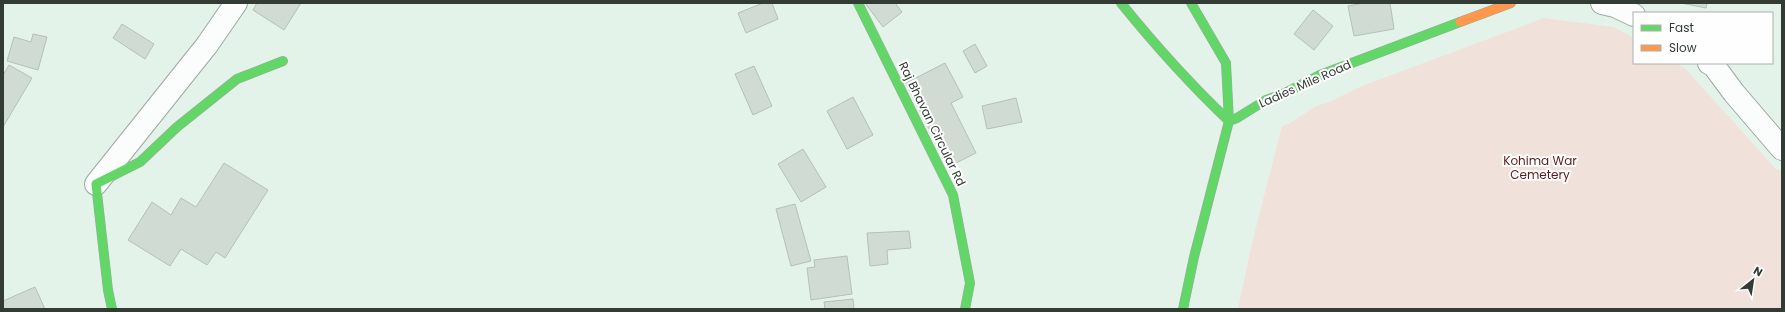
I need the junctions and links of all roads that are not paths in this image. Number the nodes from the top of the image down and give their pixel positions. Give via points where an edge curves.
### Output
1 (221, 3) edge
2 (236, 3) edge
3 (858, 3) edge
4 (1121, 3) edge
5 (1191, 3) edge
6 (1511, 3) edge
7 (1602, 3) edge
8 (1633, 15) edge
9 (207, 45) junction
10 (283, 62) dead end
11 (1711, 64) edge
12 (1229, 121) junction
13 (1782, 149) edge
14 (96, 184) junction
15 (112, 309) edge
16 (965, 309) edge
17 (1183, 309) edge

1 - 9 street
2 - 9 street
3 - 16 street, Raj Bhavan Circular Rd via 953,194 970,283
4 - 12 street via 1169,61
5 - 12 street via 1226,63
6 - 12 street, Ladies Mile Road via 1320,75 1266,100
7 - 8 street
9 - 14 street
10 - 14 street via 236,79 177,127 140,162
11 - 13 street
12 - 17 street
14 - 15 street

